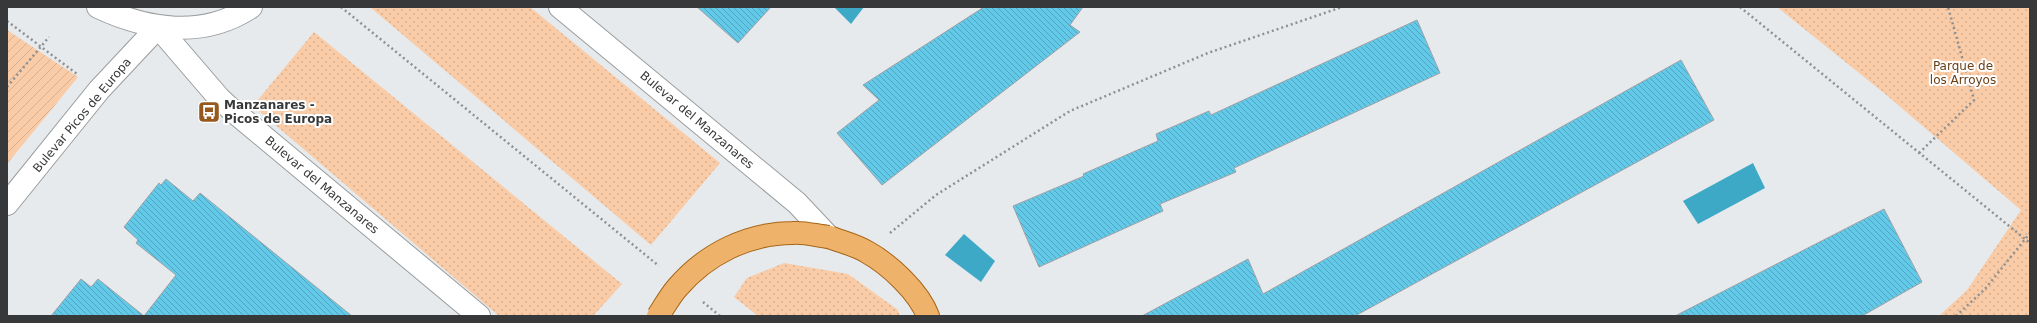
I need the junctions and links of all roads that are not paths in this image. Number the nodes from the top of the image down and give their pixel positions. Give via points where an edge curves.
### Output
1 (98, 7) edge
2 (251, 7) edge
3 (560, 7) edge
4 (158, 27) junction
5 (7, 204) edge
6 (829, 238) junction
7 (929, 314) edge
8 (479, 316) edge
9 (658, 316) edge

1 - 4 street via 127,20
2 - 4 street via 218,22 188,28
3 - 6 street, Bulevar del Manzanares via 797,202
4 - 5 street, Bulevar Picos de Europa via 99,90
4 - 8 street, Bulevar del Manzanares via 233,111
6 - 7 main road via 867,252 900,277
6 - 9 main road, bridge via 794,233 768,235 733,245 697,268 676,288

